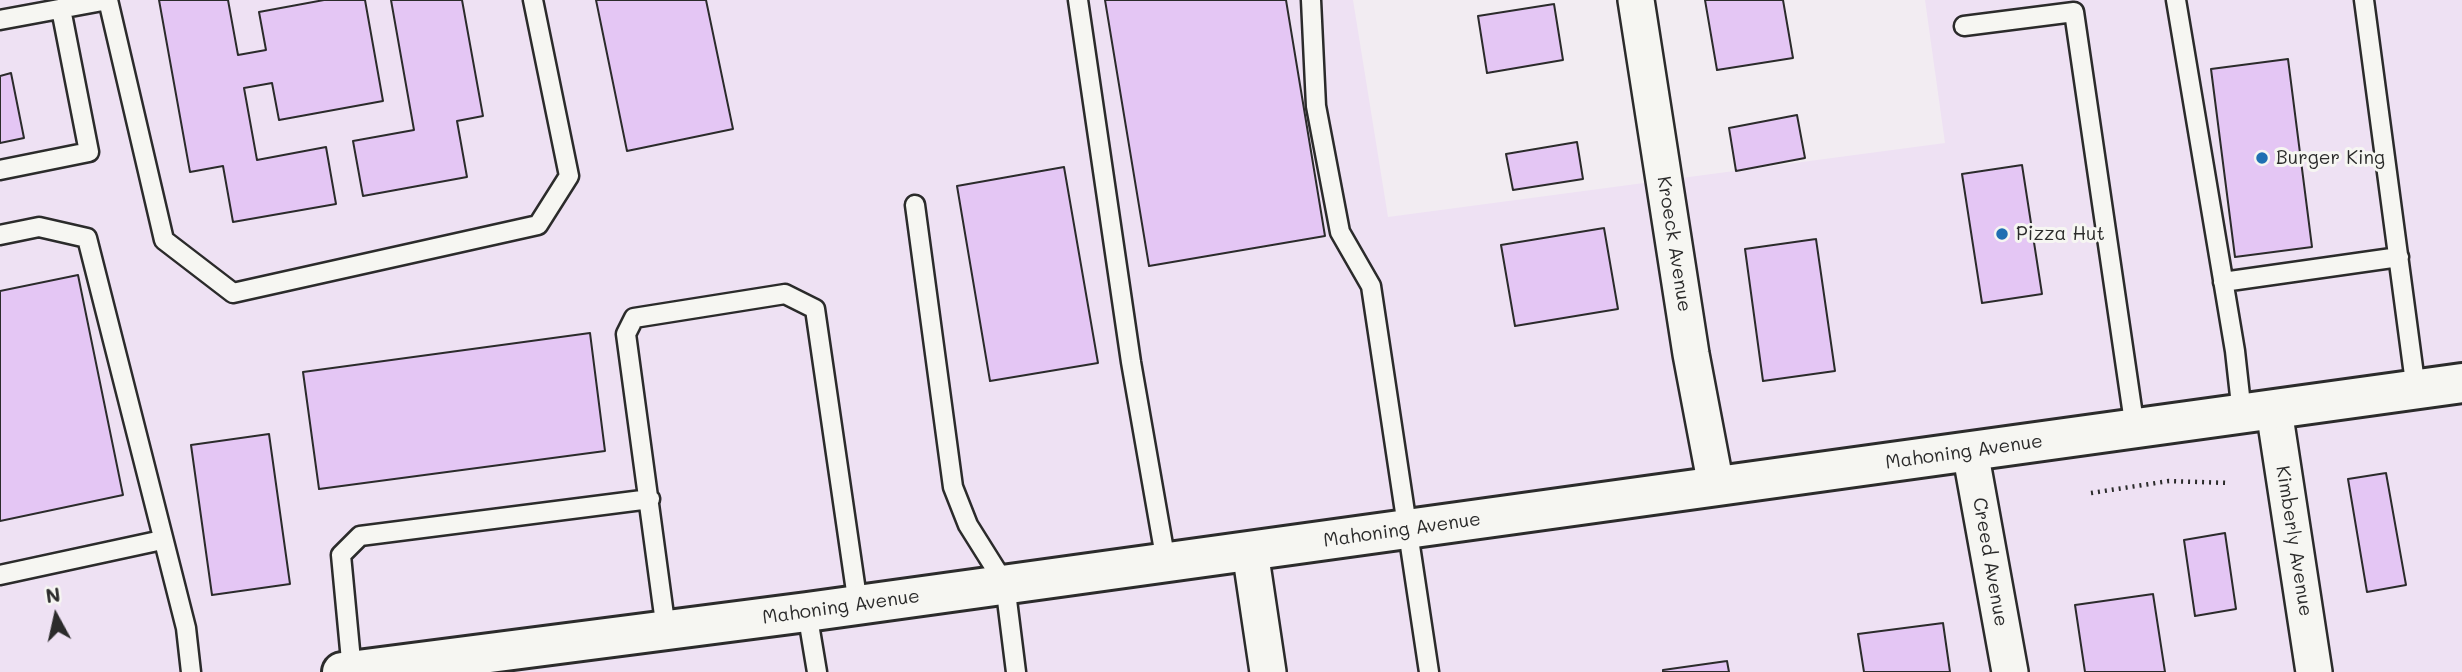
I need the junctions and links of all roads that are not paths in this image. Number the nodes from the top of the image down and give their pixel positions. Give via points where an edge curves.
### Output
1 (533, 0) edge
2 (1078, 0) edge
3 (1311, 0) edge
4 (1636, 0) edge
5 (2176, 0) edge
6 (2364, 0) edge
7 (61, 9) junction
8 (0, 20) edge
9 (1964, 26) dead end
10 (0, 170) edge
11 (915, 205) dead end
12 (0, 235) edge
13 (2399, 257) junction
14 (2223, 282) junction
15 (2462, 383) edge
16 (2416, 390) junction
17 (2258, 412) junction
18 (2135, 429) junction
19 (1970, 451) junction
20 (1716, 486) junction
21 (650, 499) junction
22 (1407, 529) junction
23 (162, 540) junction
24 (1250, 551) junction
25 (1166, 562) junction
26 (0, 575) edge
27 (1005, 584) junction
28 (858, 605) junction
29 (807, 612) junction
30 (666, 630) junction
31 (368, 670) edge
32 (191, 672) edge
33 (817, 672) edge
34 (1016, 672) edge
35 (1268, 672) edge
36 (1429, 672) edge
37 (2010, 672) edge
38 (2314, 672) edge

1 - 7 lane via 569,177 538,225 233,293 164,240 107,0
2 - 25 lane via 1131,362
3 - 22 lane via 1316,106 1340,232 1371,286
4 - 20 street, Kroeck Avenue
5 - 14 lane
6 - 13 lane
7 - 8 lane
7 - 10 lane via 89,152
9 - 18 lane via 2074,12
11 - 27 lane via 953,487 968,525
12 - 23 lane via 39,227 87,237
13 - 14 lane
13 - 16 lane
14 - 17 lane
15 - 16 main road, Mahoning Avenue
16 - 17 main road, Mahoning Avenue
17 - 18 main road, Mahoning Avenue
17 - 38 street, Kimberly Avenue
18 - 19 main road, Mahoning Avenue
19 - 20 main road, Mahoning Avenue
19 - 37 street, Creed Avenue
20 - 22 main road, Mahoning Avenue
21 - 28 lane via 626,334 634,318 785,294 815,309
21 - 30 lane
21 - 31 lane via 360,536 341,555
22 - 24 main road, Mahoning Avenue
22 - 36 lane
23 - 26 lane
23 - 32 lane via 186,628
24 - 25 main road, Mahoning Avenue
24 - 35 street
25 - 27 main road, Mahoning Avenue
27 - 28 main road, Mahoning Avenue
27 - 34 lane
28 - 29 main road, Mahoning Avenue
29 - 30 main road, Mahoning Avenue
29 - 33 lane
30 - 31 main road, Mahoning Avenue

